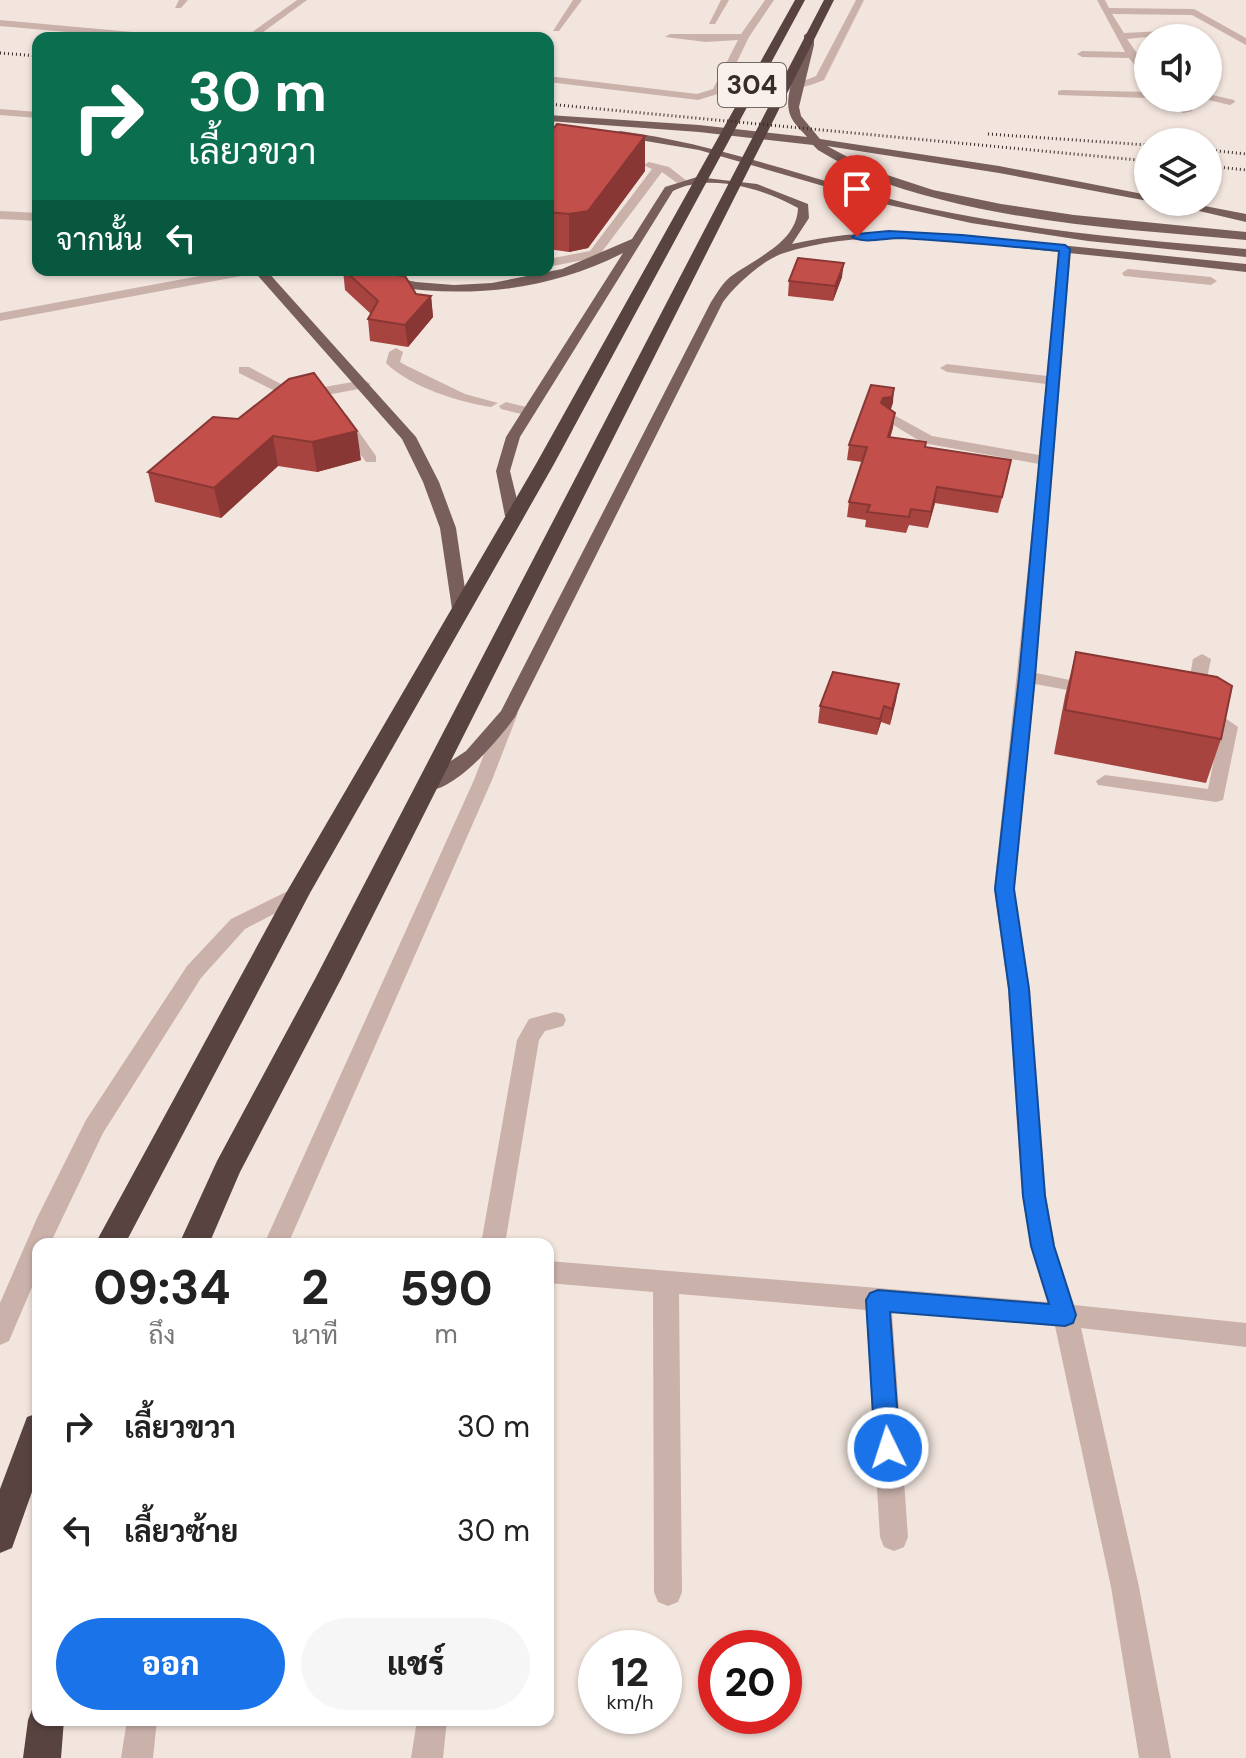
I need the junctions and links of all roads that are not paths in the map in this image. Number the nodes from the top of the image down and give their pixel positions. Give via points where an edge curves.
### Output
1 (303, 0) edge
2 (578, 0) edge
3 (725, 0) edge
4 (800, 0) edge
5 (829, 0) edge
6 (860, 0) edge
7 (1101, 0) edge
8 (766, 1) edge
9 (1106, 11) junction
10 (129, 21) dead end
11 (712, 22) dead end
12 (0, 23) edge
13 (556, 29) dead end
14 (91, 32) edge
15 (114, 32) edge
16 (258, 32) edge
17 (809, 35) junction
18 (1134, 35) edge
19 (1122, 36) junction
20 (670, 37) dead end
21 (744, 37) junction
22 (1246, 42) edge
23 (1082, 54) dead end
24 (1132, 55) junction
25 (1134, 58) edge
26 (728, 71) junction
27 (554, 80) edge
28 (1062, 93) dead end
29 (1134, 95) edge
30 (1222, 100) edge
31 (1230, 102) dead end
32 (0, 112) edge
33 (32, 115) edge
34 (554, 119) edge
35 (560, 132) edge
36 (634, 162) edge
37 (659, 168) junction
38 (704, 171) junction
39 (1044, 176) junction
40 (681, 181) junction
41 (1134, 195) edge
42 (932, 212) junction
43 (1222, 213) edge
44 (0, 215) edge
45 (32, 217) edge
46 (1246, 218) edge
47 (1246, 236) edge
48 (1065, 249) junction
49 (776, 251) junction
50 (1246, 253) edge
51 (554, 261) edge
52 (1186, 262) junction
53 (1246, 268) edge
54 (1128, 273) dead end
55 (554, 275) edge
56 (220, 276) edge
57 (265, 276) edge
58 (368, 276) edge
59 (549, 276) edge
60 (1186, 279) junction
61 (1211, 281) dead end
62 (0, 317) edge
63 (396, 352) dead end
64 (947, 368) dead end
65 (244, 370) dead end
66 (1054, 381) junction
67 (364, 384) junction
68 (321, 390) junction
69 (295, 397) junction
70 (279, 405) edge
71 (529, 412) junction
72 (889, 418) edge
73 (371, 459) dead end
74 (1047, 461) junction
75 (513, 516) junction
76 (460, 609) junction
77 (1202, 659) dead end
78 (1027, 677) junction
79 (1114, 694) edge
80 (509, 713) junction
81 (1105, 781) dead end
82 (426, 786) junction
83 (298, 893) junction
84 (555, 1020) dead end
85 (40, 1238) edge
86 (113, 1238) edge
87 (197, 1238) edge
88 (279, 1238) edge
89 (494, 1238) edge
90 (32, 1258) edge
91 (554, 1273) edge
92 (666, 1283) junction
93 (878, 1300) junction
94 (1065, 1315) junction
95 (0, 1333) edge
96 (1246, 1335) edge
97 (32, 1445) edge
98 (0, 1536) edge
99 (894, 1537) dead end
100 (668, 1592) dead end
101 (45, 1726) edge
102 (141, 1726) edge
103 (431, 1726) edge
104 (42, 1758) edge
105 (137, 1758) edge
106 (427, 1758) edge
107 (1155, 1758) edge

1 - 16 street
2 - 13 street
3 - 11 street
4 - 38 highway, 304
5 - 17 highway, 304
6 - 26 street via 820,78 770,87 741,81
7 - 9 street
8 - 21 street
9 - 19 street
9 - 22 street via 1194,12
10 - 15 street
12 - 14 street
17 - 47 main road via 809,55 793,106 796,119 819,145 856,167 988,206
17 - 82 highway
18 - 19 street
19 - 24 street
20 - 21 street
21 - 26 street
23 - 24 street
24 - 25 street
26 - 27 street via 717,91 698,97
28 - 29 street
30 - 31 street
32 - 33 street
34 - 39 main road via 839,144
35 - 42 main road via 695,145
36 - 37 street
37 - 40 street
37 - 51 street via 594,254
38 - 55 main road via 641,238
38 - 75 highway
39 - 41 main road
39 - 42 main road via 879,156 855,160 843,169 848,180 863,188
40 - 49 main road via 768,189 804,206 804,223
40 - 71 main road via 663,195
42 - 50 main road via 1061,233
43 - 46 main road
44 - 45 street
48 - 49 main road via 889,234 826,239
48 - 52 main road
48 - 66 street
49 - 80 main road via 729,284 717,302
52 - 53 main road
52 - 60 street
54 - 60 street
56 - 62 street
57 - 67 main road
58 - 59 main road via 436,287 495,286
60 - 61 street
63 - 71 street via 393,363 461,398
64 - 66 street
65 - 69 street
66 - 74 street
67 - 68 street
67 - 76 main road via 409,437 431,482 448,528
68 - 69 street
68 - 73 street
69 - 70 street
71 - 75 main road via 513,437 503,471
72 - 74 street via 928,440
74 - 78 street
75 - 76 highway
76 - 83 highway
77 - 81 street via 1197,698 1182,704 1206,709 1229,727 1216,796
78 - 79 street
78 - 94 street via 1005,911 1019,989 1034,1196
80 - 82 main road via 481,750
80 - 88 street
82 - 87 highway via 227,1169
83 - 85 street via 238,924 194,972 94,1127
83 - 86 highway
84 - 89 street via 531,1028
90 - 95 street
91 - 92 street
92 - 93 street
92 - 100 street
93 - 94 street
93 - 99 street
94 - 96 street
94 - 107 street via 1125,1587
97 - 98 highway
101 - 104 highway
102 - 105 street
103 - 106 street

